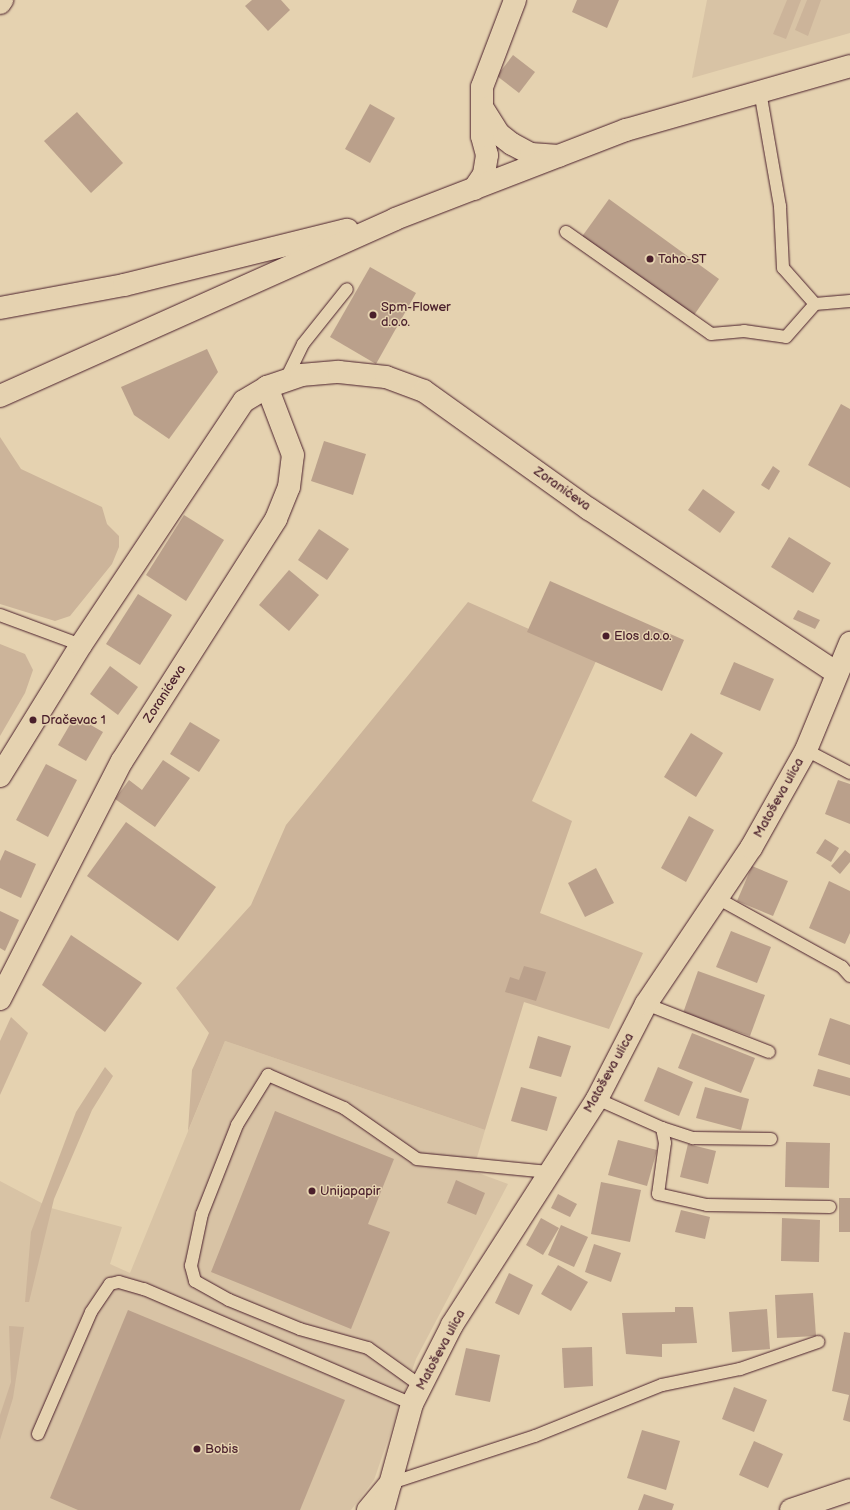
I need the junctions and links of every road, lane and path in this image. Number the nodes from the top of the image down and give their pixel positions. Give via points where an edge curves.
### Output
1 (2, 0) edge
2 (515, 0) edge
3 (0, 3) edge
4 (850, 66) edge
5 (760, 91) junction
6 (482, 107) junction
7 (559, 156) junction
8 (474, 189) junction
9 (395, 219) junction
10 (566, 232) dead end
11 (347, 289) dead end
12 (850, 301) edge
13 (815, 304) junction
14 (0, 308) edge
15 (276, 383) junction
16 (0, 396) edge
17 (0, 615) edge
18 (850, 643) edge
19 (81, 645) junction
20 (837, 673) junction
21 (806, 750) junction
22 (850, 773) edge
23 (0, 776) edge
24 (717, 898) junction
25 (850, 976) edge
26 (0, 999) edge
27 (646, 1004) junction
28 (770, 1052) dead end
29 (597, 1099) junction
30 (662, 1128) junction
31 (771, 1139) dead end
32 (550, 1172) junction
33 (830, 1207) dead end
34 (818, 1342) dead end
35 (416, 1395) junction
36 (38, 1434) dead end
37 (391, 1483) junction
38 (850, 1490) edge
39 (368, 1510) edge
40 (382, 1510) edge
41 (790, 1510) edge

1 - 3 main road
2 - 6 main road via 488,66
4 - 5 main road
5 - 7 main road via 626,130
5 - 13 lane via 780,206 782,268
6 - 7 main road via 499,134 512,144 531,154
6 - 8 main road via 487,155 484,174
7 - 8 main road
8 - 9 main road
9 - 14 main road via 261,248 124,285
9 - 16 main road
10 - 13 lane via 710,334 744,331 786,337
11 - 15 lane via 302,344
12 - 13 lane
15 - 19 main road, Zoranićeva via 244,400
15 - 20 main road, Zoranićeva via 339,372 386,377 424,391 589,509
15 - 26 main road, Zoranićeva via 293,455 289,487 276,519 122,761
17 - 19 lane
18 - 20 main road, Matoševa ulica
19 - 23 main road
20 - 21 main road, Matoševa ulica
21 - 22 lane
21 - 24 main road, Matoševa ulica via 751,848
24 - 25 lane via 842,967
24 - 27 main road, Matoševa ulica
27 - 28 lane
27 - 29 main road, Matoševa ulica
29 - 30 lane
29 - 32 main road, Matoševa ulica
30 - 31 lane via 693,1138
30 - 33 lane via 665,1143 658,1194 707,1205
32 - 35 main road, Matoševa ulica via 452,1325
32 - 35 lane via 417,1159 344,1108 268,1075 237,1125 202,1214 192,1266 195,1281 229,1300 300,1329 368,1348
34 - 37 lane via 740,1369 662,1385 535,1436
35 - 36 lane via 144,1289 119,1282 110,1284 91,1312
35 - 37 main road, Matoševa ulica
37 - 39 main road
37 - 40 main road, Matoševa ulica
38 - 41 main road

